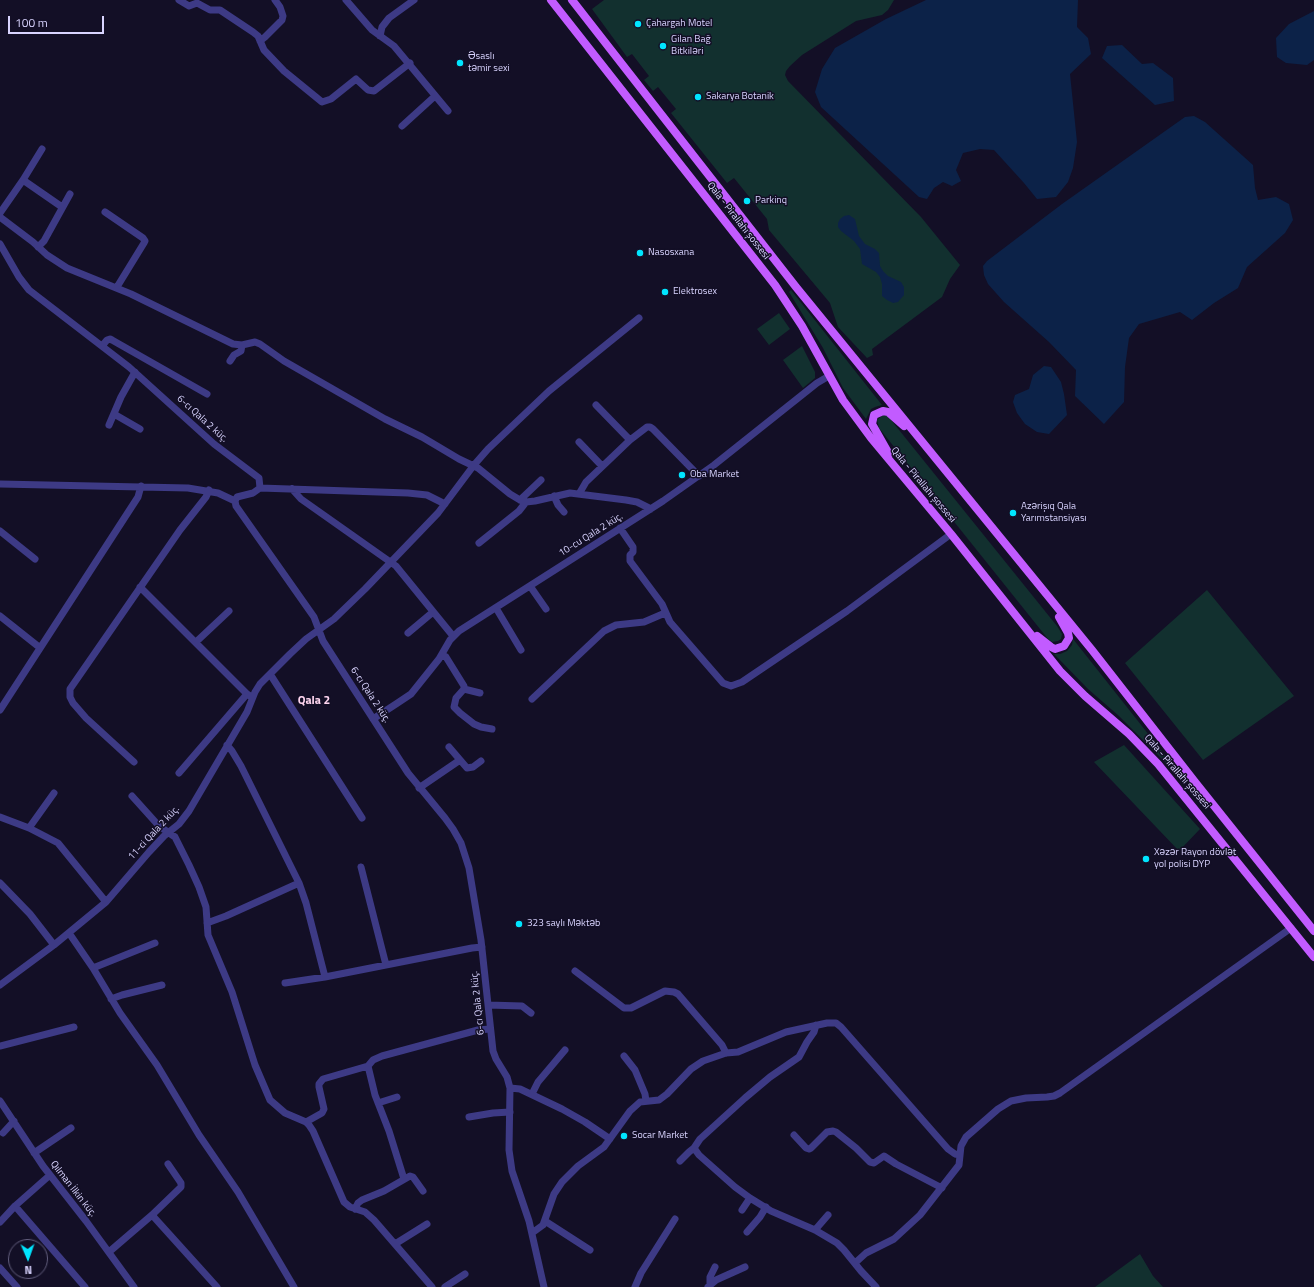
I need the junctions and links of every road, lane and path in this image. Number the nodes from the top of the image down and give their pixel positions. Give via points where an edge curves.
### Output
1 (179, 0) edge
2 (275, 0) edge
3 (346, 0) edge
4 (414, 0) edge
5 (551, 0) edge
6 (572, 0) edge
7 (380, 36) junction
8 (260, 41) junction
9 (410, 63) junction
10 (436, 96) junction
11 (448, 111) dead end
12 (402, 126) dead end
13 (42, 149) dead end
14 (23, 180) junction
15 (70, 194) dead end
16 (62, 207) junction
17 (105, 212) dead end
18 (0, 213) edge
19 (0, 217) edge
20 (0, 244) edge
21 (38, 247) junction
22 (117, 287) junction
23 (639, 318) dead end
24 (242, 345) junction
25 (102, 346) junction
26 (230, 361) dead end
27 (135, 372) junction
28 (829, 376) junction
29 (207, 394) dead end
30 (596, 405) dead end
31 (114, 414) junction
32 (109, 425) dead end
33 (140, 429) dead end
34 (630, 440) junction
35 (579, 442) dead end
36 (937, 459) junction
37 (474, 465) junction
38 (602, 466) junction
39 (699, 476) junction
40 (541, 480) dead end
41 (905, 480) junction
42 (0, 484) edge
43 (141, 486) junction
44 (260, 488) junction
45 (292, 489) junction
46 (209, 490) junction
47 (579, 494) junction
48 (554, 496) junction
49 (235, 501) junction
50 (523, 501) junction
51 (445, 504) junction
52 (651, 509) junction
53 (564, 512) dead end
54 (620, 528) junction
55 (0, 531) edge
56 (951, 534) junction
57 (479, 543) dead end
58 (35, 559) dead end
59 (391, 562) junction
60 (530, 586) junction
61 (140, 587) junction
62 (1044, 592) junction
63 (496, 608) junction
64 (546, 609) dead end
65 (229, 610) dead end
66 (1011, 610) junction
67 (433, 612) junction
68 (665, 613) junction
69 (0, 616) edge
70 (319, 630) junction
71 (408, 633) dead end
72 (453, 636) junction
73 (196, 642) junction
74 (39, 648) junction
75 (521, 650) dead end
76 (442, 655) junction
77 (270, 674) junction
78 (464, 689) junction
79 (480, 693) dead end
80 (250, 695) junction
81 (532, 699) dead end
82 (0, 710) edge
83 (373, 719) junction
84 (492, 729) dead end
85 (227, 745) junction
86 (449, 747) dead end
87 (460, 760) junction
88 (482, 761) dead end
89 (134, 762) dead end
90 (179, 773) dead end
91 (419, 788) junction
92 (54, 793) dead end
93 (132, 796) dead end
94 (0, 817) edge
95 (362, 818) dead end
96 (29, 828) junction
97 (169, 832) junction
98 (361, 867) dead end
99 (0, 883) edge
100 (299, 883) junction
101 (106, 902) junction
102 (207, 922) junction
103 (1291, 928) junction
104 (1314, 931) edge
105 (69, 933) junction
106 (155, 943) dead end
107 (54, 945) junction
108 (482, 947) junction
109 (1314, 957) edge
110 (386, 965) junction
111 (93, 968) junction
112 (575, 971) dead end
113 (324, 977) junction
114 (285, 983) dead end
115 (0, 985) edge
116 (162, 985) dead end
117 (111, 999) junction
118 (488, 1005) junction
119 (531, 1013) dead end
120 (816, 1025) junction
121 (74, 1027) dead end
122 (490, 1029) junction
123 (0, 1046) edge
124 (565, 1050) dead end
125 (726, 1053) junction
126 (624, 1056) dead end
127 (368, 1066) junction
128 (510, 1088) junction
129 (532, 1094) junction
130 (397, 1097) dead end
131 (0, 1101) edge
132 (646, 1101) junction
133 (378, 1103) junction
134 (510, 1112) junction
135 (469, 1117) dead end
136 (14, 1121) junction
137 (306, 1122) junction
138 (71, 1128) dead end
139 (2, 1133) dead end
140 (794, 1135) dead end
141 (610, 1139) junction
142 (694, 1148) junction
143 (34, 1153) junction
144 (960, 1155) junction
145 (680, 1161) dead end
146 (168, 1164) dead end
147 (50, 1175) junction
148 (404, 1179) junction
149 (942, 1188) junction
150 (423, 1191) dead end
151 (750, 1198) junction
152 (15, 1206) junction
153 (766, 1207) junction
154 (355, 1209) junction
155 (742, 1210) dead end
156 (152, 1214) junction
157 (828, 1215) dead end
158 (675, 1219) dead end
159 (545, 1221) junction
160 (0, 1222) edge
161 (427, 1224) dead end
162 (815, 1230) junction
163 (747, 1232) dead end
164 (532, 1233) junction
165 (395, 1244) junction
166 (590, 1250) dead end
167 (109, 1252) junction
168 (855, 1263) junction
169 (716, 1267) dead end
170 (745, 1267) dead end
171 (0, 1268) edge
172 (465, 1274) dead end
173 (709, 1286) edge
174 (17, 1287) edge
175 (85, 1287) edge
176 (134, 1287) edge
177 (217, 1287) edge
178 (294, 1287) edge
179 (432, 1287) edge
180 (444, 1287) edge
181 (544, 1287) edge
182 (635, 1287) edge
183 (876, 1287) edge

1 - 8 street via 189,6 197,3 210,10 220,10 253,32
2 - 8 street via 284,16
3 - 7 street
4 - 7 street via 389,18
5 - 28 main road, Qala - Pirallahı şossesi via 775,285 802,326
6 - 36 main road, Qala - Pirallahı şossesi via 791,281
7 - 9 street
8 - 9 street via 264,50 284,71 322,102 331,99 356,79 368,90 374,91
9 - 10 street
10 - 11 street
10 - 12 street
13 - 14 street
14 - 16 street
14 - 18 street
15 - 16 street
16 - 21 street via 44,241
17 - 22 street via 145,240
19 - 21 street
20 - 25 street, 6-cı Qala 2 küç. via 29,290
21 - 22 street via 51,259 67,268
22 - 24 street via 233,344
23 - 37 street, 11-ci Qala 2 küç. via 549,391
24 - 26 street via 241,351
24 - 37 street via 251,342 260,344 289,364 385,419
25 - 27 street, 6-cı Qala 2 küç.
25 - 29 street via 110,339
27 - 31 street
27 - 44 street, 6-cı Qala 2 küç. via 214,444 258,476
28 - 39 street, 10-cu Qala 2 küç.
28 - 41 main road, Qala - Pirallahı şossesi via 852,413
30 - 34 street
31 - 32 street
31 - 33 street
34 - 38 street
34 - 39 street via 650,427
35 - 38 street
36 - 41 main road via 894,416 888,412 878,412 874,415 872,424
36 - 62 main road, Qala - Pirallahı şossesi
37 - 50 street via 510,494
37 - 51 street, 11-ci Qala 2 küç.
38 - 47 street via 586,482
39 - 52 street, 10-cu Qala 2 küç.
40 - 50 street
41 - 56 main road, Qala - Pirallahı şossesi
42 - 43 street
43 - 46 street
43 - 74 street via 138,497
44 - 45 street
44 - 49 street via 253,493 237,497
45 - 51 street via 418,494 427,495
45 - 59 street via 301,499
46 - 49 street
46 - 61 street via 203,502
47 - 48 street
47 - 52 street via 637,502
48 - 50 street
48 - 53 street
49 - 70 street, 6-cı Qala 2 küç. via 239,512 314,617
50 - 57 street via 519,511
51 - 59 street, 11-ci Qala 2 küç.
52 - 54 street, 10-cu Qala 2 küç.
54 - 60 street, 10-cu Qala 2 küç.
54 - 68 street via 633,547 630,561 662,604
55 - 58 street
56 - 66 main road, Qala - Pirallahı şossesi
56 - 68 street via 847,611 735,686 723,683
59 - 67 street
59 - 70 street, 11-ci Qala 2 küç. via 334,619
60 - 63 street, 10-cu Qala 2 küç.
60 - 64 street
61 - 73 street
61 - 89 street via 70,689 73,702 86,718
62 - 66 main road via 1068,633 1064,646 1055,649 1045,643
62 - 104 main road, Qala - Pirallahı şossesi
63 - 72 street, 10-cu Qala 2 küç.
63 - 75 street
65 - 73 street
66 - 103 main road, Qala - Pirallahı şossesi via 1072,684 1129,734 1158,764
67 - 71 street
67 - 72 street
68 - 81 street via 637,624 616,625 604,631
69 - 74 street
70 - 77 street, 11-ci Qala 2 küç.
70 - 83 street, 6-cı Qala 2 küç. via 323,641
72 - 76 street, 10-cu Qala 2 küç.
73 - 80 street
74 - 82 street
76 - 78 street via 446,657
76 - 83 street, 10-cu Qala 2 küç. via 411,694
77 - 80 street, 11-ci Qala 2 küç.
77 - 95 street
78 - 79 street
78 - 84 street via 456,698 456,710 474,724
80 - 85 street, 11-ci Qala 2 küç. via 247,712
80 - 90 street
83 - 91 street, 6-cı Qala 2 küç.
85 - 97 street, 11-ci Qala 2 küç. via 189,811
85 - 100 street
86 - 87 street
87 - 88 street via 467,768
87 - 91 street
91 - 108 street, 6-cı Qala 2 küç. via 453,829 465,853
92 - 96 street
93 - 97 street via 159,826
94 - 96 street
96 - 101 street via 58,842
97 - 101 street, 11-ci Qala 2 küç. via 148,852
97 - 102 street via 178,840 199,887 206,907
98 - 110 street
99 - 107 street via 30,914
100 - 102 street
100 - 113 street
101 - 105 street, 11-ci Qala 2 küç.
102 - 137 street via 208,935 232,992 255,1066 268,1095 285,1113
103 - 109 main road, Qala - Pirallahı şossesi
103 - 144 street via 1060,1093 1054,1096 1018,1099 1005,1104 966,1137
105 - 107 street, 11-ci Qala 2 küç.
105 - 111 street
106 - 111 street
107 - 115 street, 11-ci Qala 2 küç.
108 - 110 street
108 - 118 street, 6-cı Qala 2 küç.
110 - 113 street
111 - 117 street
112 - 125 street via 624,1008 631,1008 665,991 678,994
113 - 114 street
116 - 117 street
117 - 178 street via 157,1065 199,1135 238,1192
118 - 119 street via 522,1006
118 - 122 street, 6-cı Qala 2 küç.
120 - 125 street via 786,1032 738,1052
120 - 142 street via 799,1057 744,1098 700,1139
120 - 144 street via 832,1022 839,1025 948,1149
121 - 123 street
122 - 127 street via 382,1056
122 - 128 street, 6-cı Qala 2 küç. via 494,1055 505,1073
124 - 129 street via 538,1082
125 - 132 street via 693,1067 659,1100
126 - 132 street via 635,1070
127 - 133 street
127 - 137 street via 323,1079 319,1087 324,1109 322,1113
128 - 129 street
128 - 134 street, 6-cı Qala 2 küç.
129 - 141 street via 585,1122
130 - 133 street
131 - 136 street, Qılman İlkin küç.
132 - 141 street via 640,1102 630,1111
133 - 148 street
134 - 135 street
134 - 164 street, 6-cı Qala 2 küç. via 509,1150 512,1171
136 - 139 street
136 - 143 street, Qılman İlkin küç.
137 - 154 street via 313,1131 344,1202
138 - 143 street
140 - 149 street via 809,1149 827,1132 836,1132 870,1162 874,1163 884,1156
141 - 159 street via 562,1182 554,1194
142 - 145 street
142 - 151 street
143 - 147 street, Qılman İlkin küç.
144 - 149 street via 959,1165
146 - 156 street via 181,1182 181,1187
147 - 152 street
147 - 167 street, Qılman İlkin küç.
148 - 150 street via 413,1176
148 - 154 street via 362,1200
149 - 168 street via 900,1235 866,1253
151 - 153 street
151 - 155 street
152 - 160 street
152 - 175 street
153 - 162 street
153 - 163 street
154 - 165 street via 365,1212
156 - 167 street
156 - 177 street
157 - 162 street
158 - 182 street
159 - 164 street
159 - 166 street
161 - 165 street
162 - 168 street via 836,1243
164 - 181 street, 6-cı Qala 2 küç.
165 - 179 street
167 - 176 street, Qılman İlkin küç.
168 - 183 street
169 - 173 street via 710,1277
170 - 173 street
171 - 174 street
172 - 180 street

